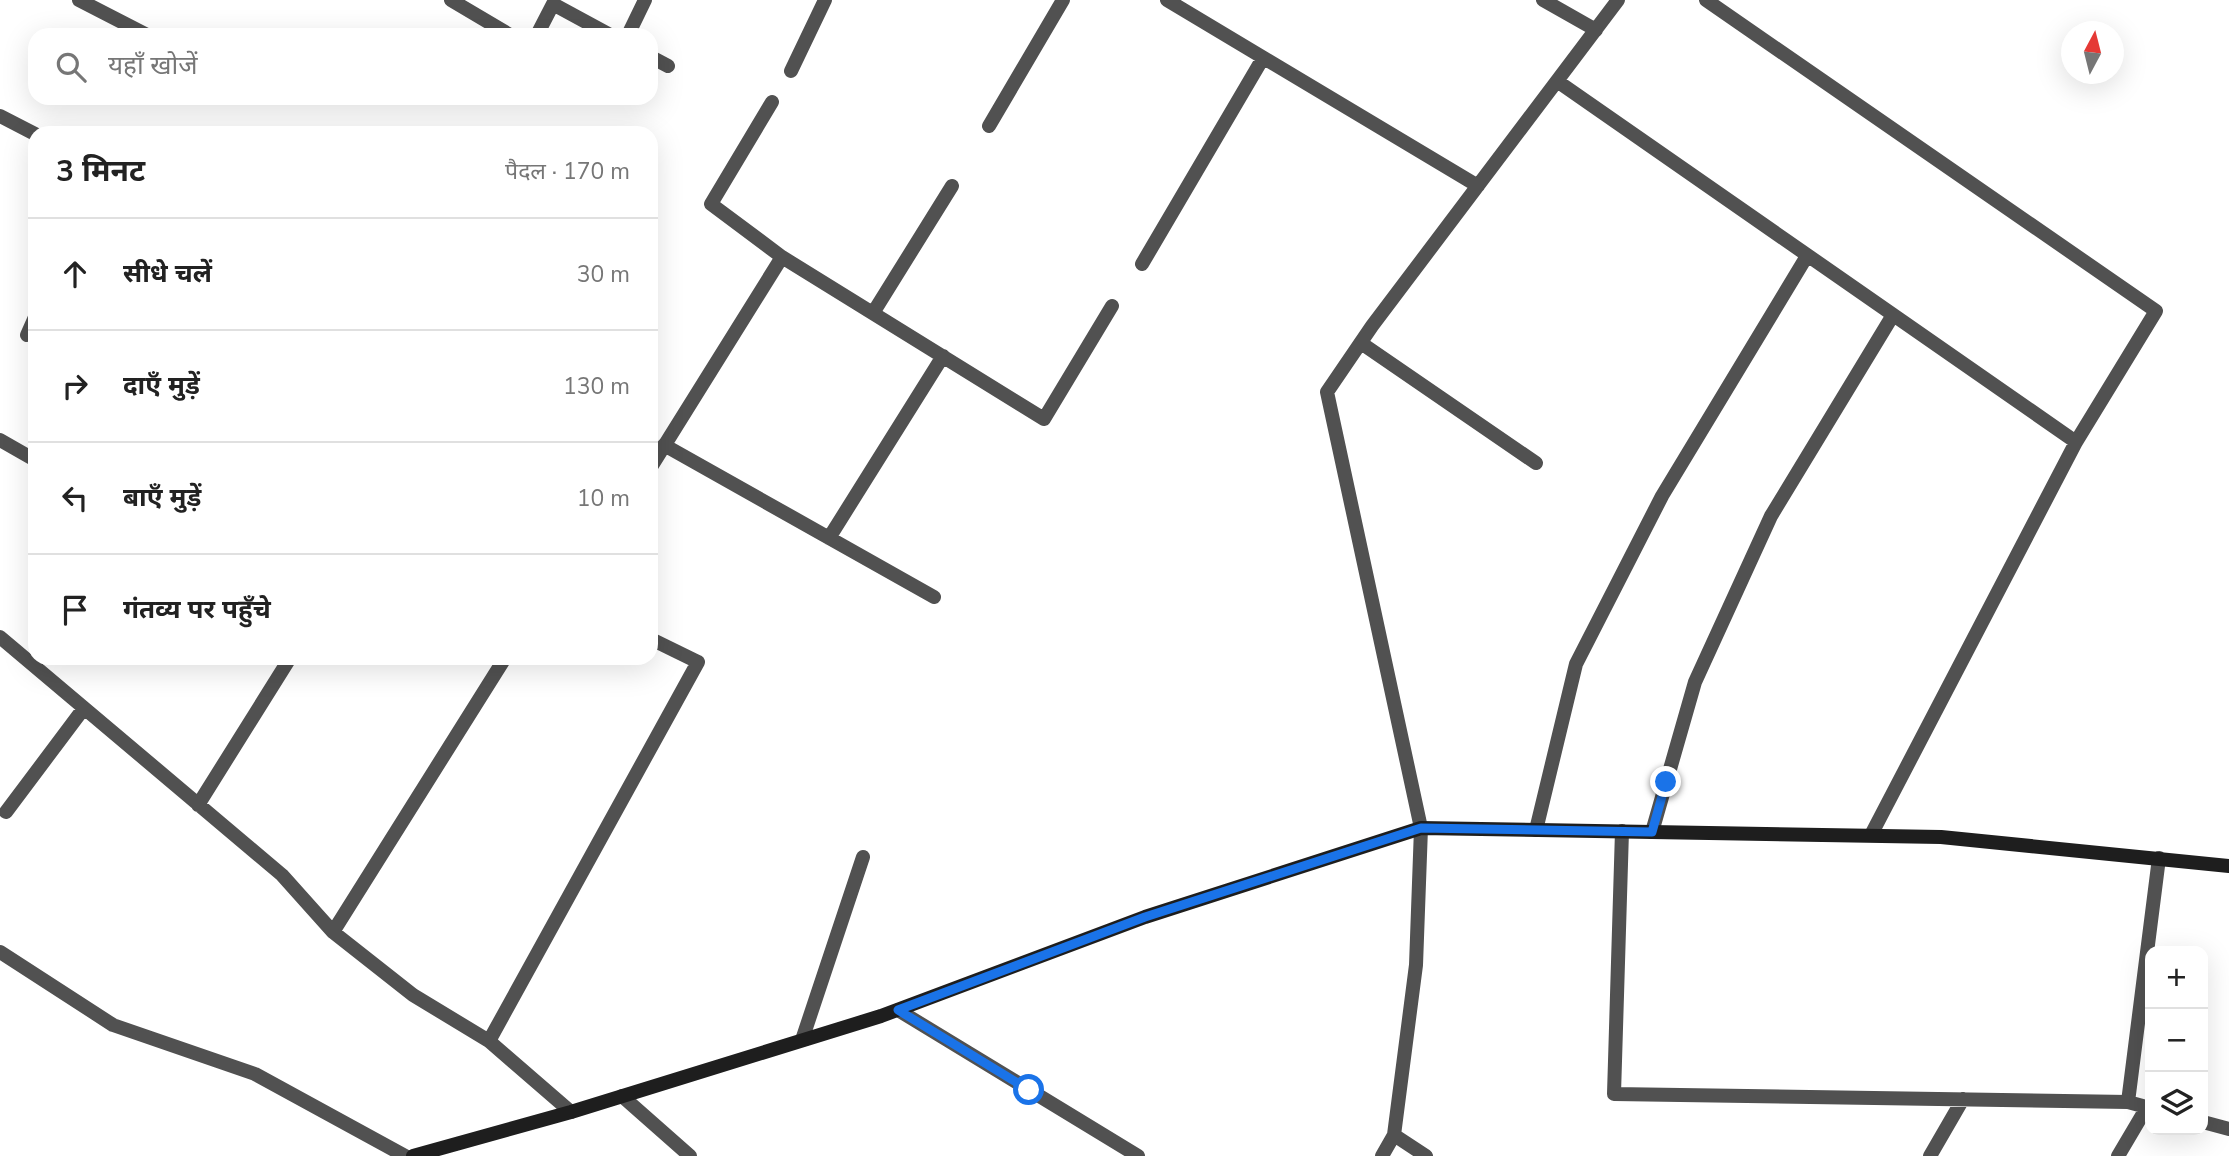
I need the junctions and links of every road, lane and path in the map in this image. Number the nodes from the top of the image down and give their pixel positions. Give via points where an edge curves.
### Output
1 (79, 0) edge
2 (451, 0) edge
3 (645, 0) edge
4 (825, 0) edge
5 (1063, 0) edge
6 (1167, 0) edge
7 (1543, 0) edge
8 (1618, 0) edge
9 (1706, 0) edge
10 (133, 28) edge
11 (498, 28) edge
12 (541, 28) edge
13 (597, 28) edge
14 (631, 28) edge
15 (1596, 30) junction
16 (1263, 58) junction
17 (658, 61) edge
18 (668, 66) dead end
19 (791, 71) dead end
20 (1557, 81) junction
21 (772, 102) dead end
22 (0, 116) edge
23 (989, 126) dead end
24 (28, 130) edge
25 (953, 186) dead end
26 (1478, 186) junction
27 (1807, 256) junction
28 (782, 257) junction
29 (1142, 264) dead end
30 (1112, 306) dead end
31 (873, 313) junction
32 (1893, 315) junction
33 (1361, 343) junction
34 (943, 356) junction
35 (0, 440) edge
36 (2076, 442) junction
37 (664, 446) junction
38 (28, 456) edge
39 (658, 456) edge
40 (1536, 463) dead end
41 (829, 538) junction
42 (934, 597) dead end
43 (0, 637) edge
44 (658, 642) edge
45 (28, 661) edge
46 (33, 665) edge
47 (286, 665) edge
48 (501, 665) edge
49 (84, 708) junction
50 (198, 804) junction
51 (6, 812) dead end
52 (1421, 828) junction
53 (1536, 830) junction
54 (1622, 831) junction
55 (1652, 832) junction
56 (1871, 835) junction
57 (863, 858) dead end
58 (2159, 858) junction
59 (2229, 866) edge
60 (333, 932) junction
61 (0, 952) edge
62 (898, 1010) junction
63 (802, 1040) junction
64 (489, 1041) junction
65 (622, 1096) junction
66 (1963, 1099) junction
67 (2128, 1102) junction
68 (2145, 1106) edge
69 (571, 1112) junction
70 (2145, 1113) edge
71 (2208, 1123) edge
72 (2229, 1129) edge
73 (1394, 1135) junction
74 (405, 1156) edge
75 (413, 1156) edge
76 (690, 1156) edge
77 (1138, 1156) edge
78 (1382, 1156) edge
79 (1426, 1156) edge
80 (1930, 1156) edge
81 (2118, 1156) edge

1 - 10 street
2 - 11 street
3 - 14 street
4 - 19 street
5 - 23 street
6 - 16 street
7 - 15 street
8 - 15 street
9 - 36 street via 2156,311
12 - 13 street via 553,4
15 - 20 street
16 - 26 street
16 - 29 street
17 - 18 street
20 - 26 street
20 - 27 street
21 - 28 street via 711,204
22 - 24 street
25 - 31 street
26 - 33 street
27 - 32 street
27 - 53 street via 1662,496 1576,664
28 - 31 street
28 - 37 street
30 - 34 street via 1044,419
31 - 34 street
32 - 36 street
32 - 55 street via 1771,516 1695,681
33 - 40 street
33 - 52 street via 1327,392
34 - 41 street
35 - 38 street
36 - 56 street
37 - 39 street
37 - 41 street
41 - 42 street
43 - 45 street
44 - 64 street via 698,662
46 - 49 street
47 - 50 street
48 - 60 street
49 - 50 street
49 - 51 street
50 - 60 street via 282,875
52 - 53 street
52 - 62 street via 1145,917
52 - 73 street via 1416,965
53 - 54 street
54 - 55 street
54 - 66 street via 1614,1094
55 - 56 street
56 - 58 street via 1941,837
57 - 63 street
58 - 59 street
58 - 67 street
60 - 64 street via 413,995
61 - 74 street via 113,1025 255,1074
62 - 63 street
62 - 77 street
63 - 65 street
64 - 69 street
65 - 69 street
65 - 76 street
66 - 67 street
66 - 80 street
67 - 68 street
69 - 75 street
70 - 81 street
71 - 72 street
73 - 78 street
73 - 79 street

